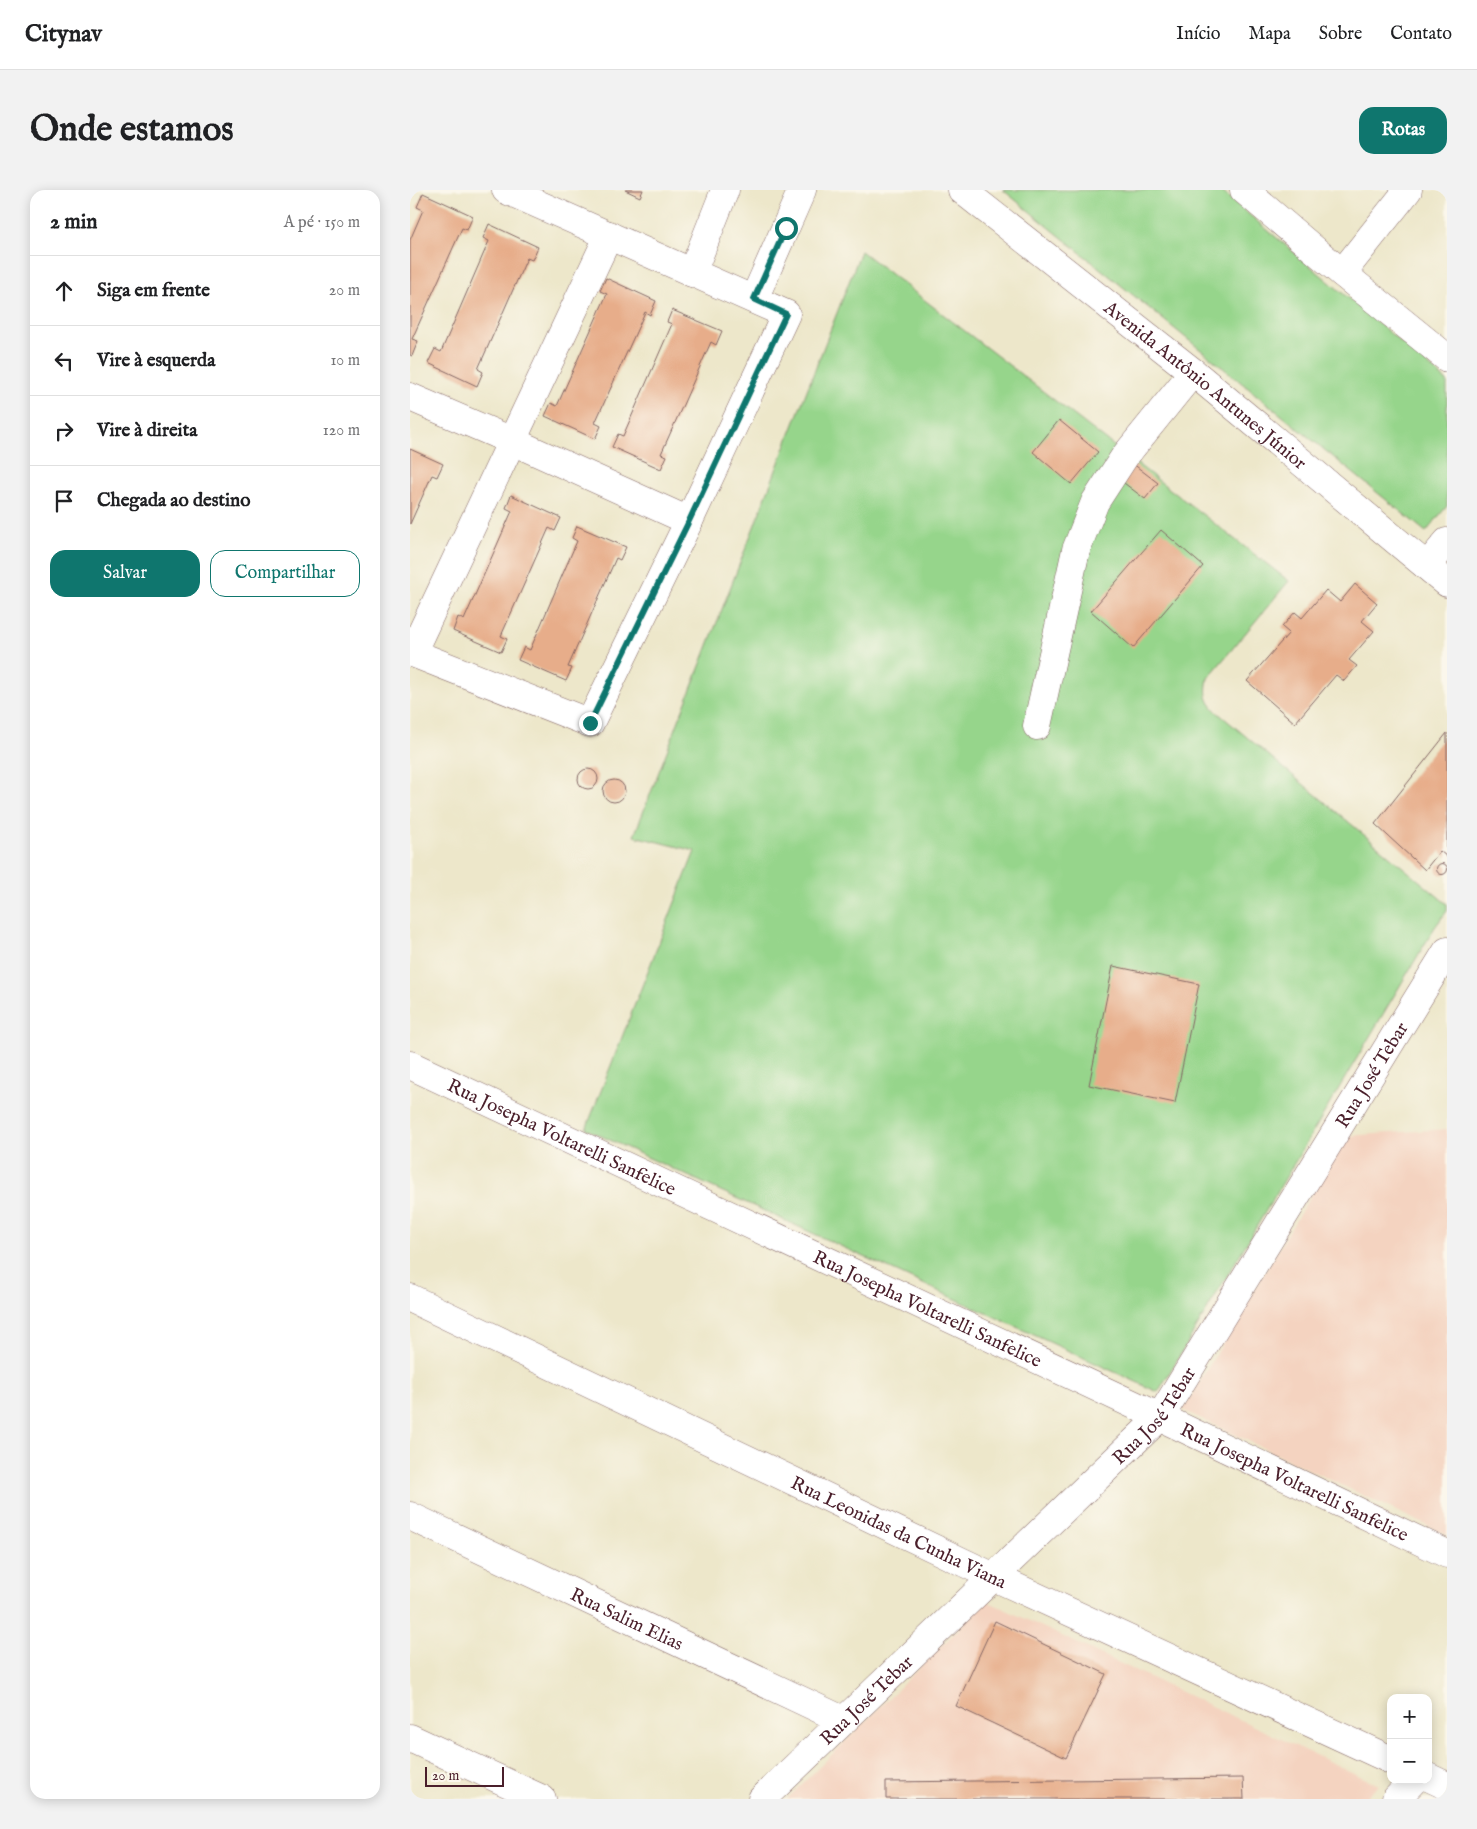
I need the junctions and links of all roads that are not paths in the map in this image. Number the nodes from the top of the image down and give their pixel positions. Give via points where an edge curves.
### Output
1 (506, 190) edge
2 (802, 190) edge
3 (962, 190) edge
4 (1244, 190) edge
5 (1408, 190) edge
6 (723, 195) edge
7 (609, 235) junction
8 (692, 273) junction
9 (1342, 273) junction
10 (754, 299) junction
11 (1447, 358) edge
12 (1193, 372) junction
13 (410, 397) edge
14 (512, 441) junction
15 (689, 521) junction
16 (1447, 542) edge
17 (1437, 575) edge
18 (411, 653) edge
19 (1038, 726) dead end
20 (1447, 952) edge
21 (410, 1065) edge
22 (410, 1298) edge
23 (1160, 1417) junction
24 (410, 1516) edge
25 (1447, 1554) edge
26 (994, 1577) junction
27 (843, 1720) junction
28 (410, 1738) edge
29 (1387, 1758) edge
30 (1432, 1779) edge
31 (1410, 1784) edge
32 (1447, 1786) edge
33 (542, 1799) edge
34 (762, 1799) edge
35 (1396, 1799) edge

1 - 7 street
2 - 10 street
3 - 12 street, Avenida Antônio Antunes Júnior
4 - 9 street
5 - 9 street
6 - 8 street
7 - 8 street
7 - 14 street
8 - 10 street
9 - 11 street
10 - 15 street via 786,314
12 - 17 street, Avenida Antônio Antunes Júnior
12 - 19 street via 1125,456 1095,502 1076,550
13 - 14 street
14 - 15 street
14 - 18 street
15 - 18 street via 590,723
16 - 17 street
20 - 23 street, Rua José Tebar
21 - 23 street, Rua Josepha Voltarelli Sanfelice
22 - 26 street, Rua Leonidas da Cunha Viana
23 - 25 street, Rua Josepha Voltarelli Sanfelice
23 - 26 street, Rua José Tebar
24 - 27 street, Rua Salim Elias
26 - 27 street, Rua José Tebar
26 - 29 street, Rua Leonidas da Cunha Viana
27 - 34 street, Rua José Tebar
28 - 33 street
30 - 32 street
31 - 35 street

